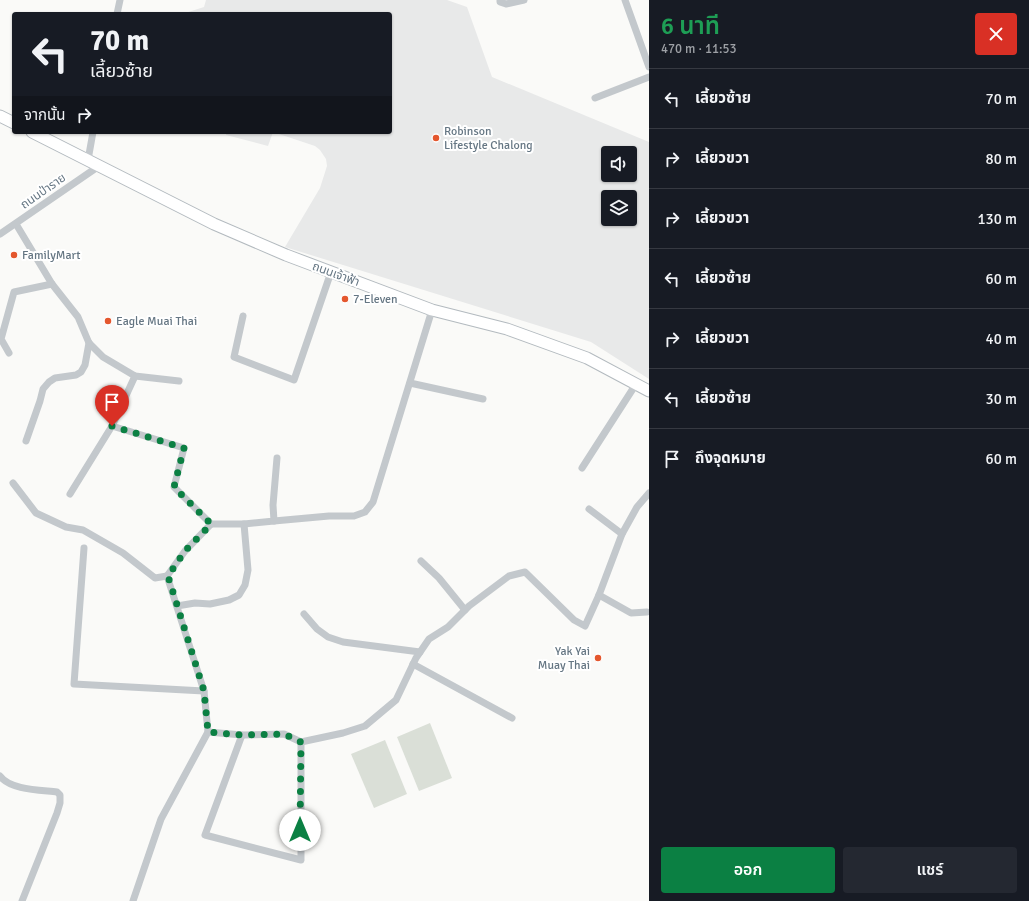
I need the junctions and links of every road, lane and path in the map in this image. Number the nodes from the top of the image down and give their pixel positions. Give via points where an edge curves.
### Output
1 (120, 0) edge
2 (500, 0) edge
3 (524, 0) edge
4 (625, 0) edge
5 (117, 12) edge
6 (649, 67) edge
7 (649, 77) edge
8 (596, 98) dead end
9 (0, 116) edge
10 (12, 122) edge
11 (38, 134) edge
12 (93, 134) edge
13 (88, 160) junction
14 (99, 166) junction
15 (16, 224) junction
16 (0, 234) edge
17 (332, 272) junction
18 (52, 284) junction
19 (432, 310) junction
20 (243, 316) dead end
21 (89, 343) junction
22 (9, 353) dead end
23 (134, 376) junction
24 (178, 382) dead end
25 (410, 383) junction
26 (636, 384) junction
27 (649, 391) edge
28 (484, 399) dead end
29 (112, 426) junction
30 (26, 441) dead end
31 (277, 458) dead end
32 (582, 468) dead end
33 (13, 483) dead end
34 (649, 493) edge
35 (70, 494) dead end
36 (589, 509) dead end
37 (274, 521) junction
38 (211, 524) junction
39 (244, 524) junction
40 (622, 534) junction
41 (84, 548) dead end
42 (421, 561) dead end
43 (168, 576) junction
44 (599, 595) junction
45 (177, 606) junction
46 (465, 610) junction
47 (647, 612) dead end
48 (304, 614) dead end
49 (420, 652) junction
50 (413, 664) junction
51 (204, 691) junction
52 (512, 718) dead end
53 (208, 732) junction
54 (242, 735) junction
55 (301, 742) junction
56 (0, 776) edge
57 (22, 901) edge
58 (133, 901) edge

1 - 5 street
2 - 3 street via 506,4
4 - 6 street
7 - 8 street
9 - 10 main road
11 - 13 main road, ถนนเจ้าฟ้า
12 - 13 street
13 - 14 main road, ถนนเจ้าฟ้า
14 - 15 street, ถนนป่าราย
14 - 17 main road, ถนนเจ้าฟ้า via 214,224
15 - 16 street, ถนนป่าราย
15 - 18 street
17 - 19 main road, ถนนเจ้าฟ้า
17 - 20 street via 294,380 234,357
18 - 21 street via 78,316
18 - 22 street via 14,292 1,339
19 - 25 street
19 - 26 main road, ถนนเจ้าฟ้า via 507,329 587,358
21 - 23 street via 103,357
21 - 30 street via 81,372 56,378 44,389
23 - 24 street
23 - 29 street
25 - 28 street
25 - 37 street via 373,502 365,512 354,516
26 - 27 main road, ถนนเจ้าฟ้า
26 - 32 street
29 - 35 street
29 - 38 street via 184,448 174,487
31 - 37 street
33 - 43 street via 36,513 66,527 83,530 123,553 155,578
34 - 40 street via 637,507
36 - 40 street
37 - 39 street
38 - 39 street
38 - 43 street via 185,551
39 - 45 street via 248,570 245,585 239,595 210,604
40 - 44 street
41 - 51 street via 74,684
42 - 46 street via 439,578
43 - 45 street
44 - 46 street via 585,626 574,620 525,572 508,576
44 - 47 street via 631,613
45 - 51 street
46 - 49 street via 448,627 429,639
48 - 49 street via 328,637 343,642
49 - 50 street
50 - 52 street
50 - 55 street via 396,700 365,726
51 - 53 street
53 - 54 street
53 - 58 street via 161,819
54 - 55 street via 284,734
54 - 55 street via 205,835 300,860
56 - 57 street via 6,782 21,787 57,792 60,795 57,813

